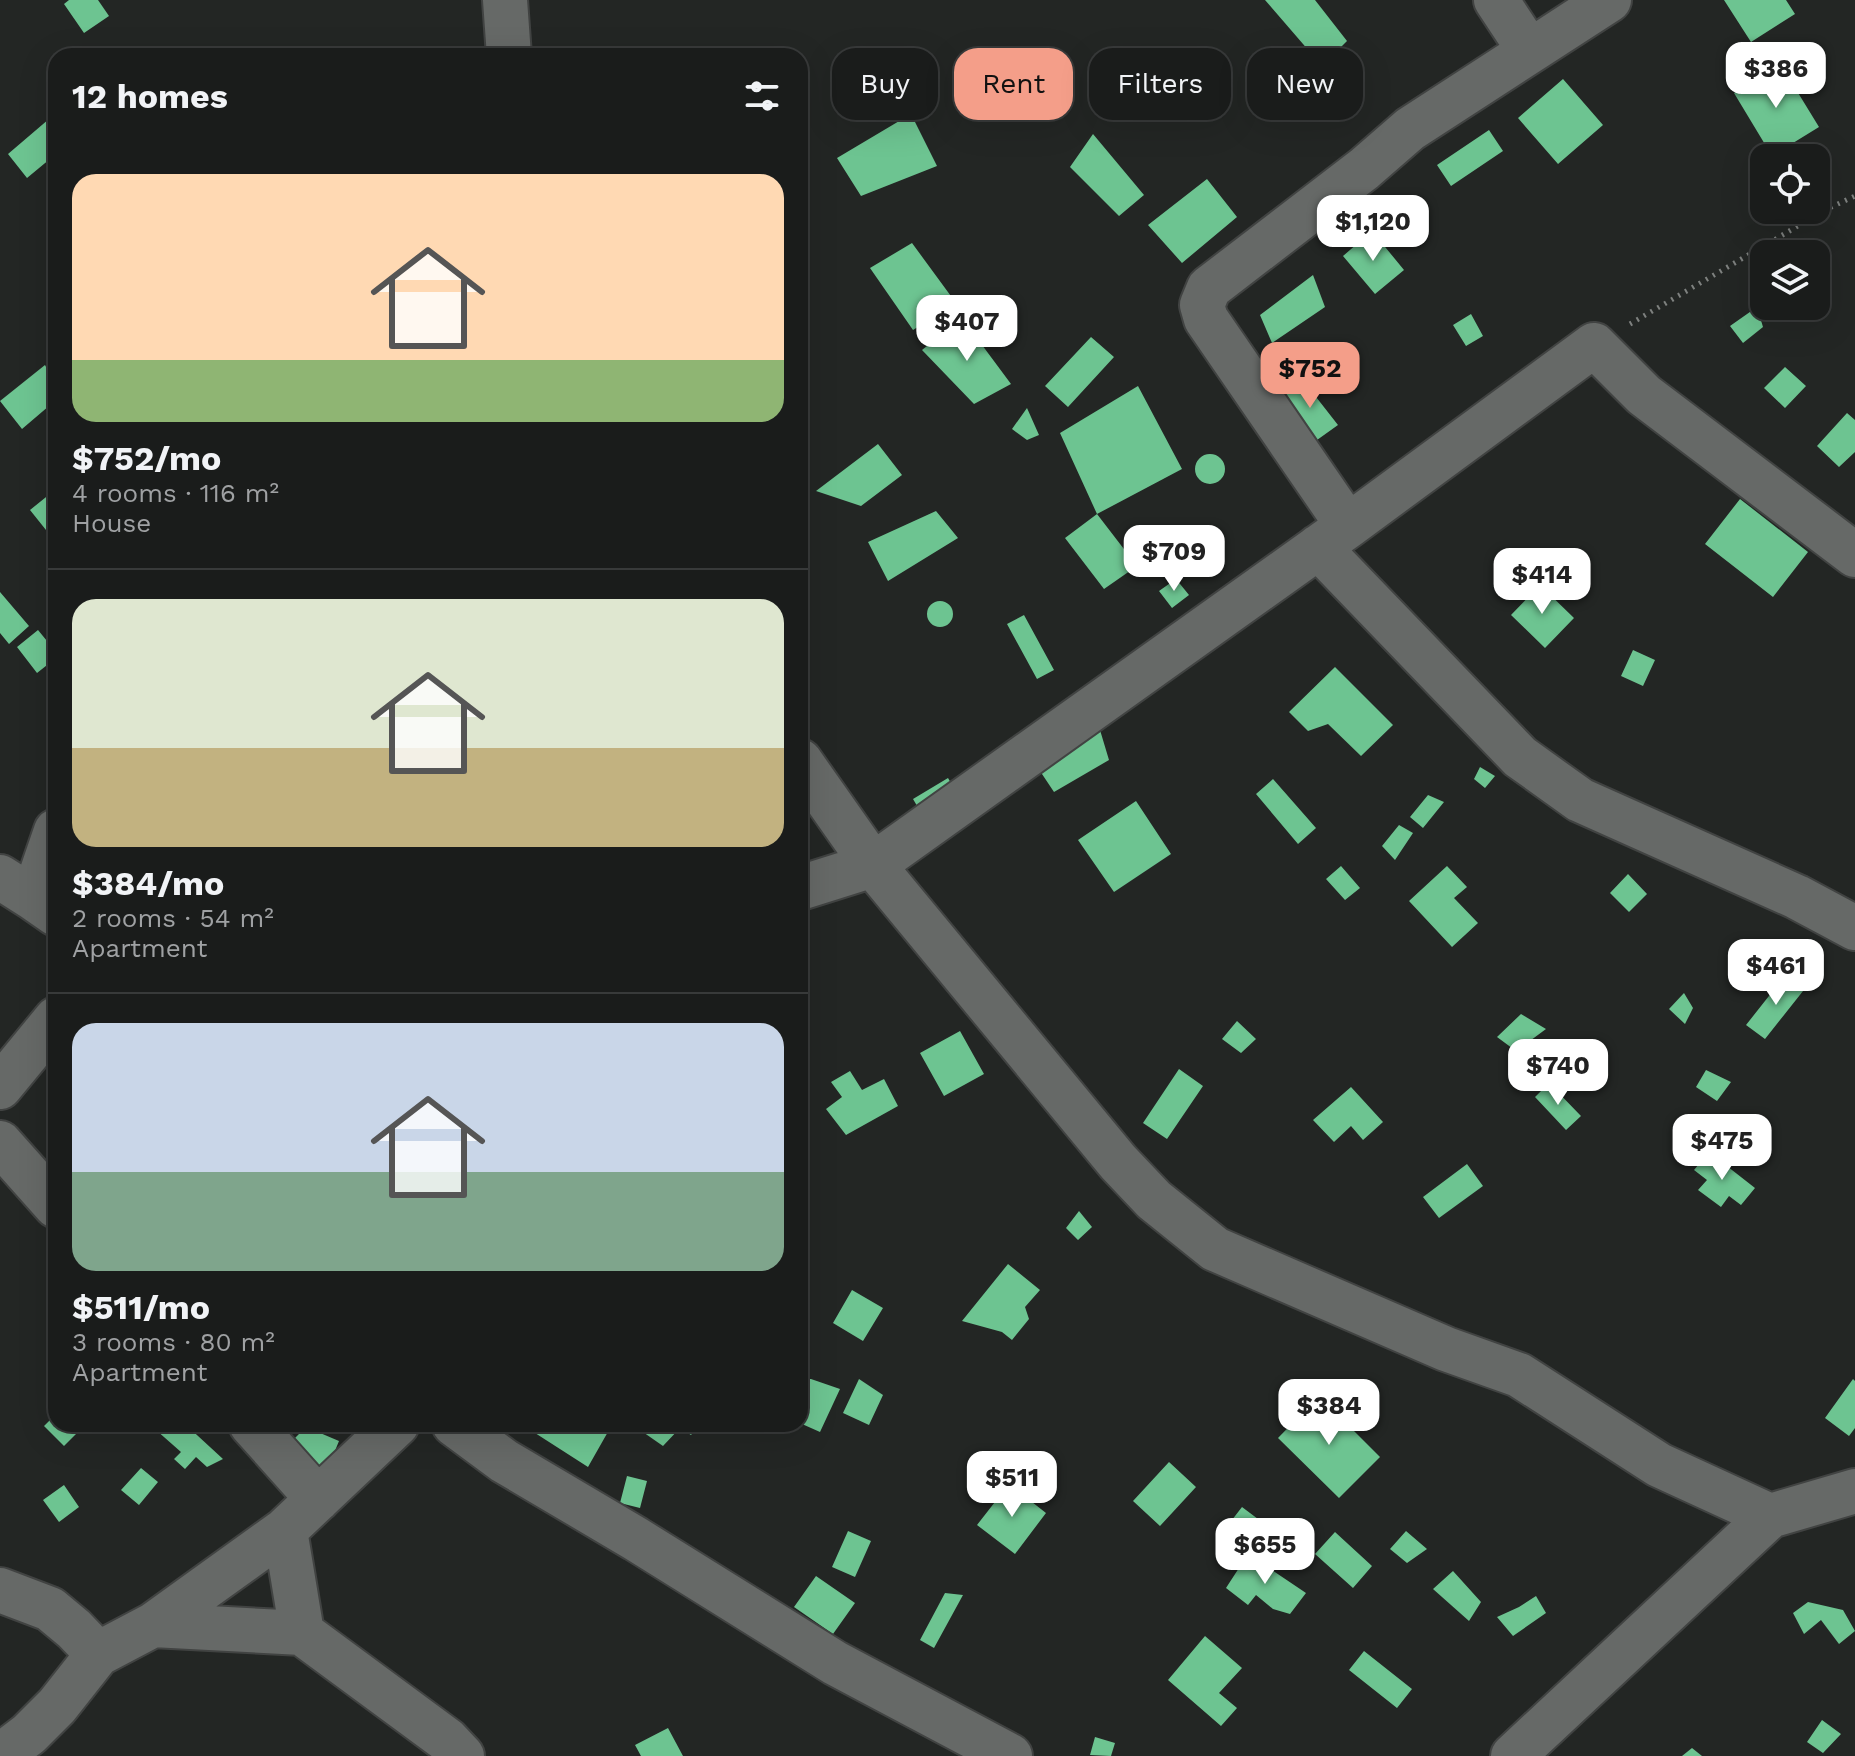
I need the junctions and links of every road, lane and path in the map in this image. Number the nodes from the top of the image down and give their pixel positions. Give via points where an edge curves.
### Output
1 (505, 0) edge
2 (1496, 0) edge
3 (1609, 0) edge
4 (508, 48) edge
5 (1529, 50) junction
6 (1855, 196) edge
7 (1594, 345) junction
8 (1333, 536) junction
9 (1855, 555) edge
10 (808, 772) edge
11 (48, 851) edge
12 (873, 865) junction
13 (808, 885) edge
14 (30, 896) edge
15 (1855, 928) edge
16 (48, 1029) edge
17 (0, 1087) edge
18 (0, 1143) edge
19 (48, 1197) edge
20 (258, 1432) edge
21 (389, 1432) edge
22 (465, 1432) edge
23 (1855, 1491) edge
24 (318, 1499) junction
25 (1770, 1516) junction
26 (285, 1530) junction
27 (0, 1590) edge
28 (153, 1625) junction
29 (302, 1633) junction
30 (98, 1654) junction
31 (0, 1756) edge
32 (462, 1756) edge
33 (1010, 1756) edge
34 (1513, 1756) edge

1 - 4 street
2 - 5 street
3 - 5 street
5 - 8 street via 1410,129 1209,288 1203,299 1206,319
6 - 7 path
7 - 8 street
7 - 9 street via 1644,395
8 - 12 street
8 - 15 street via 1520,757 1580,800
10 - 12 street
11 - 14 street
12 - 13 street
12 - 25 street via 1118,1162 1154,1200 1215,1249 1519,1375 1659,1465
16 - 17 street
18 - 19 street
20 - 24 street
21 - 24 street
22 - 33 street via 835,1663
23 - 25 street
24 - 26 street
25 - 34 street
26 - 28 street
26 - 29 street
27 - 30 street via 50,1609
28 - 29 street
28 - 30 street
29 - 32 street
30 - 31 street via 57,1706

